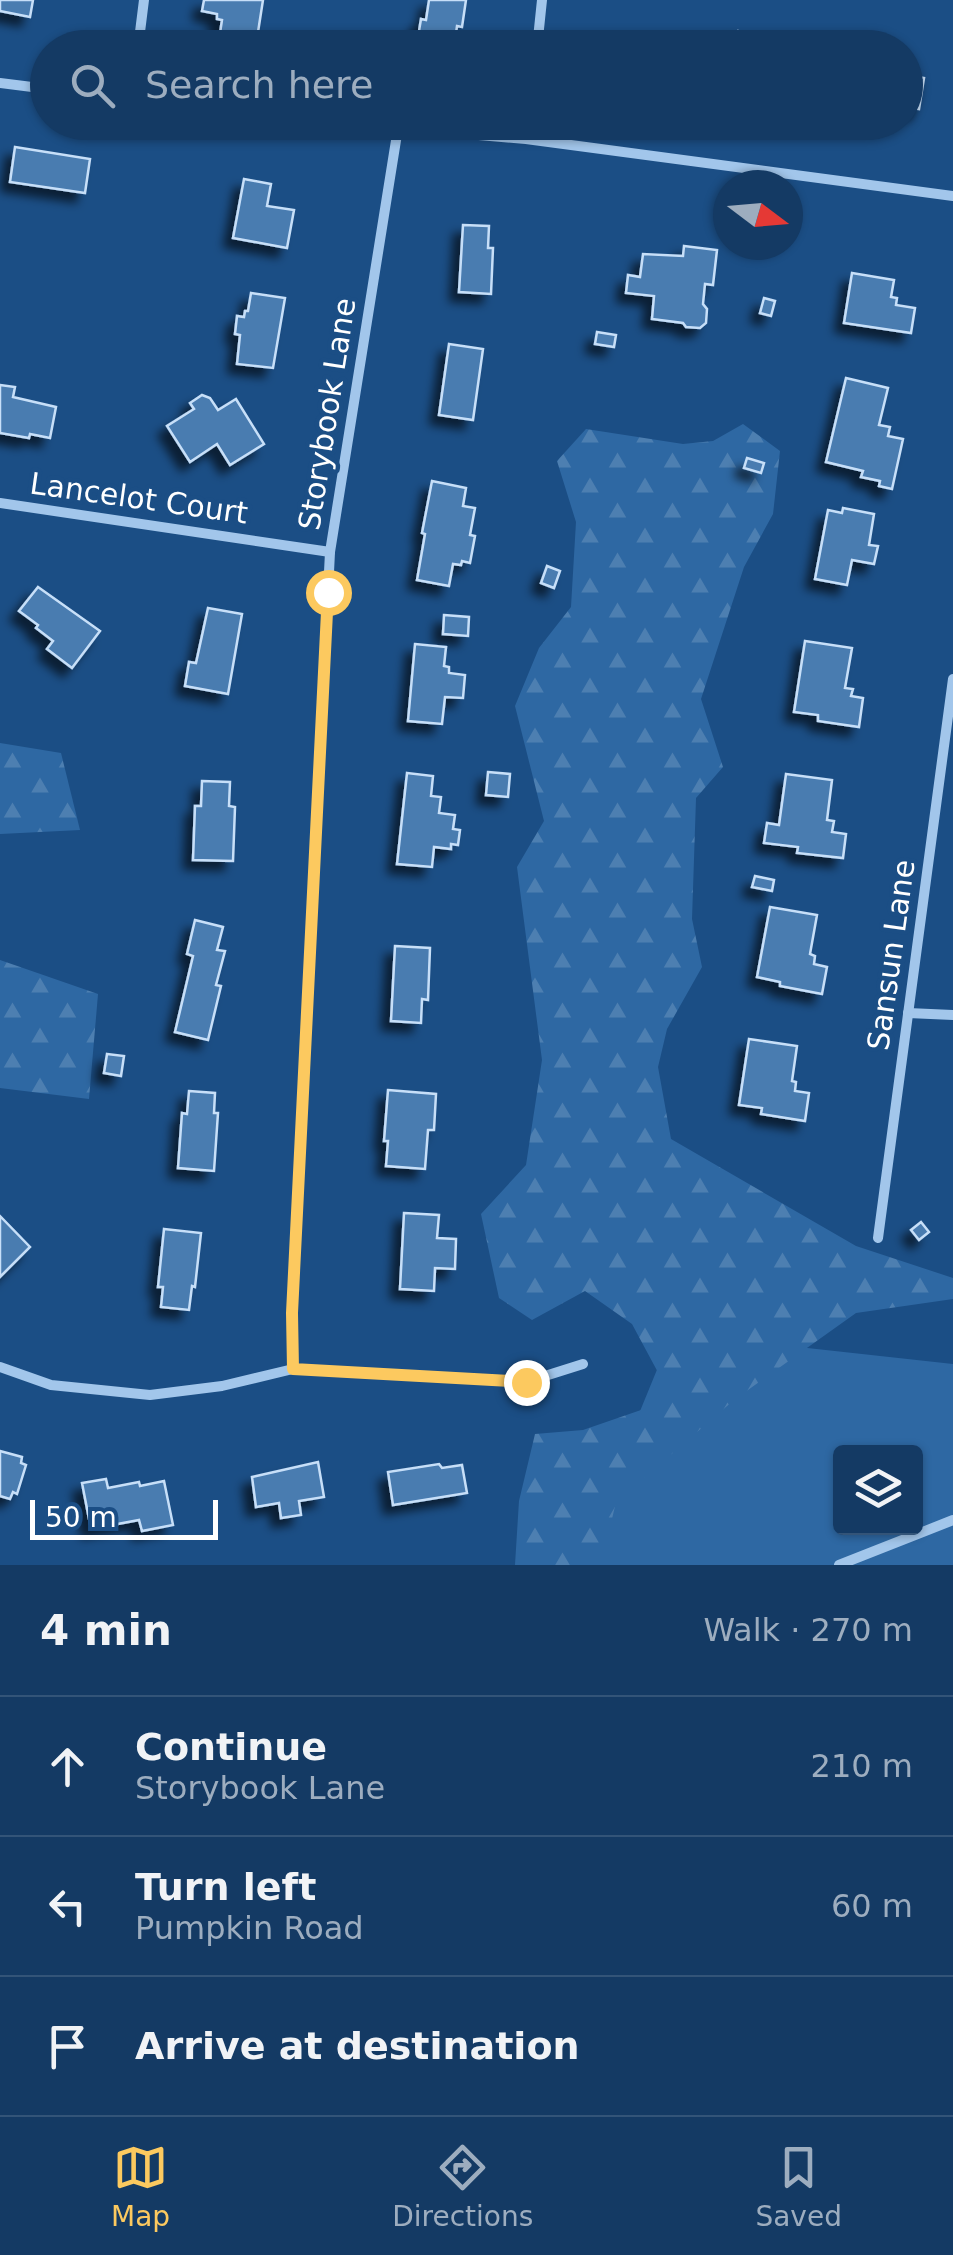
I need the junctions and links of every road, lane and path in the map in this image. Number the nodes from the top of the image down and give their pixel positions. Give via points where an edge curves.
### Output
1 (144, 0) edge
2 (542, 0) edge
3 (140, 30) edge
4 (539, 30) edge
5 (0, 83) edge
6 (30, 87) edge
7 (396, 140) edge
8 (533, 140) edge
9 (953, 196) edge
10 (0, 504) edge
11 (330, 552) junction
12 (953, 679) edge
13 (908, 1013) junction
14 (953, 1015) edge
15 (878, 1238) dead end
16 (583, 1364) dead end
17 (0, 1367) edge
18 (293, 1369) junction
19 (953, 1520) edge
20 (839, 1565) edge

1 - 3 street
2 - 4 street
5 - 6 street
7 - 11 street, Storybook Lane
8 - 9 street
10 - 11 street, Lancelot Court
11 - 18 street, Storybook Lane
12 - 13 street, Sansun Lane
13 - 14 street
13 - 15 street, Sansun Lane
16 - 18 street via 526,1382
17 - 18 street via 51,1385 150,1394
19 - 20 street

